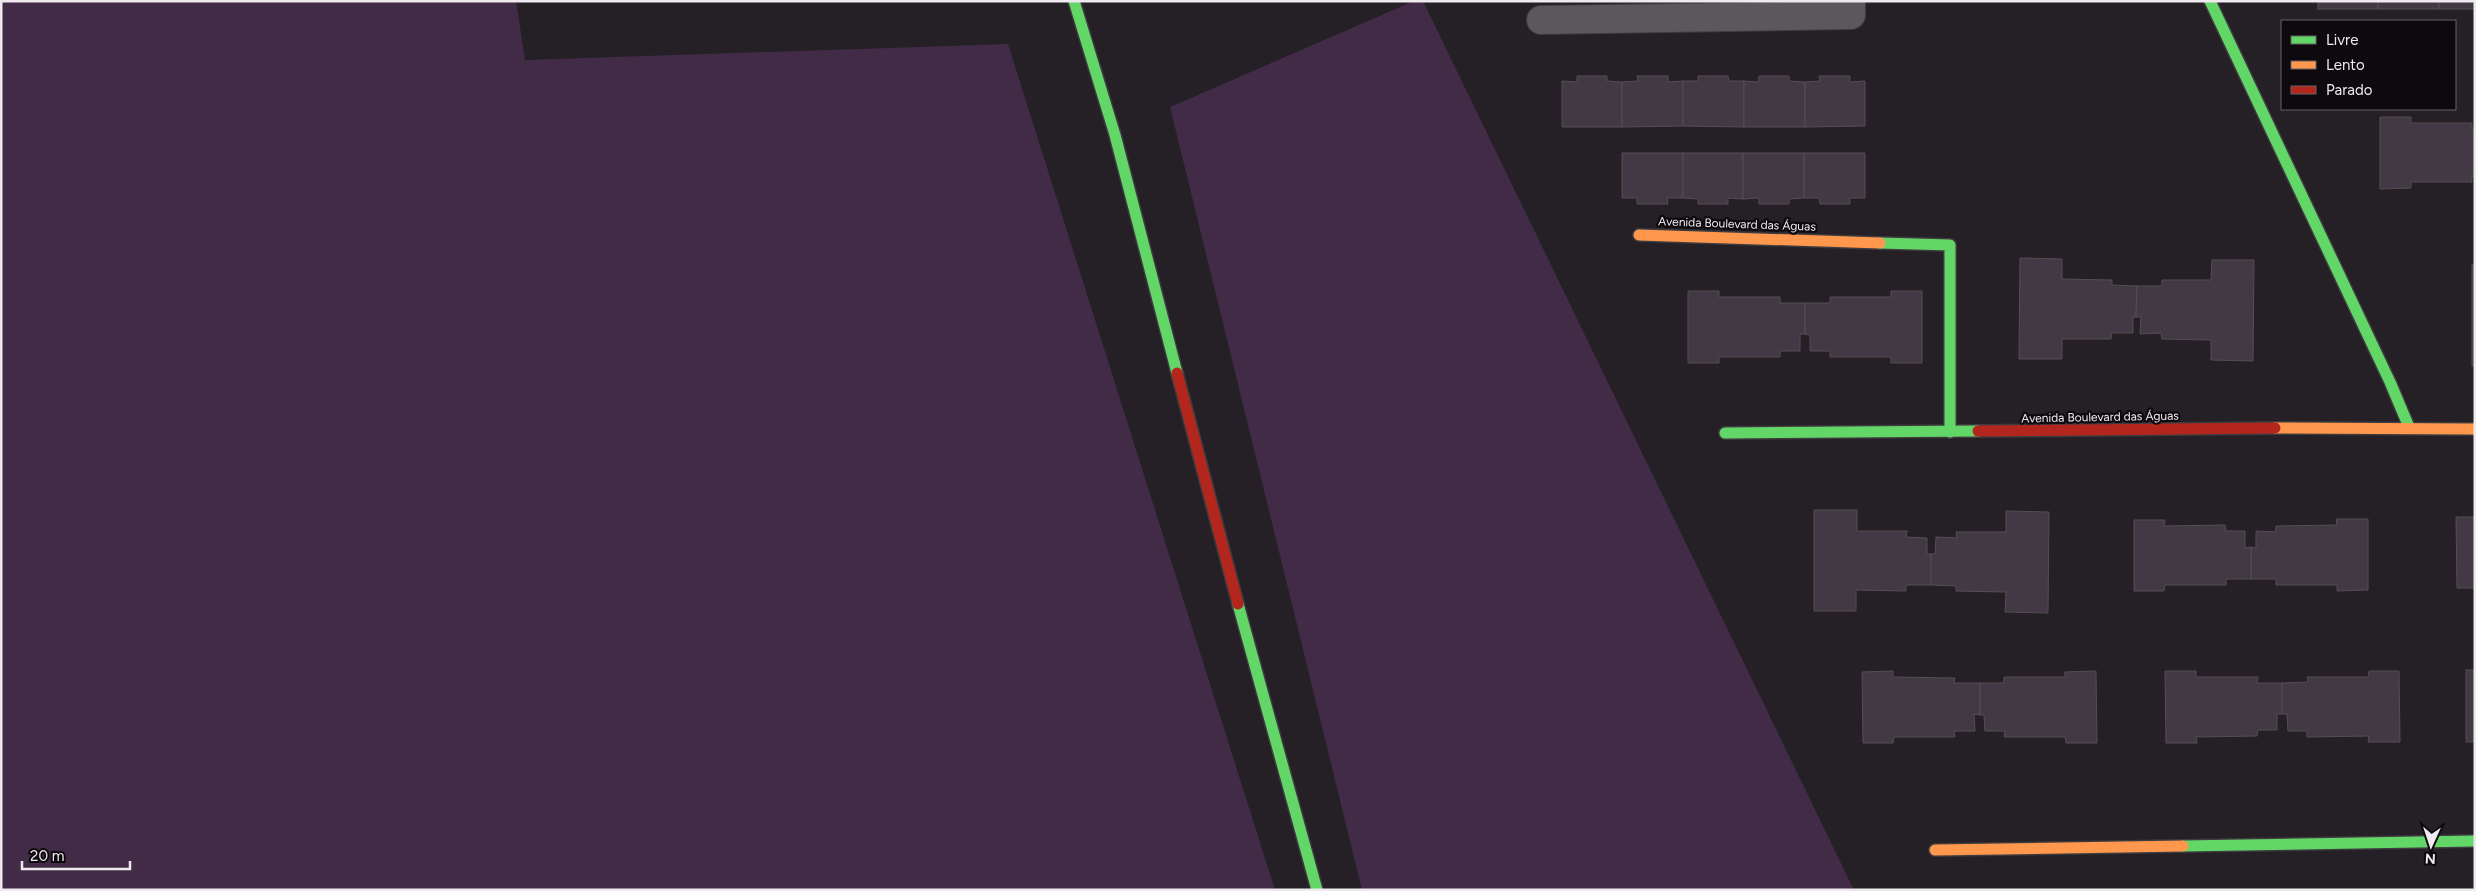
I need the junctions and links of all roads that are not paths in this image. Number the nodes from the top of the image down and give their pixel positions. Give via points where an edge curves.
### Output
1 (1074, 1) edge
2 (1851, 1) edge
3 (2210, 1) edge
4 (1541, 20) dead end
5 (1639, 235) dead end
6 (2409, 427) junction
7 (2475, 429) edge
8 (1725, 432) dead end
9 (1950, 432) junction
10 (2475, 841) edge
11 (1936, 850) dead end
12 (1317, 890) edge

1 - 12 street via 1115,135 1240,613
2 - 4 street via 1851,15
3 - 6 street
5 - 9 street, Avenida Boulevard das Águas via 1948,244 1952,249
6 - 7 street, Avenida Boulevard das Águas
6 - 9 street, Avenida Boulevard das Águas
8 - 9 street, Avenida Boulevard das Águas
10 - 11 street

